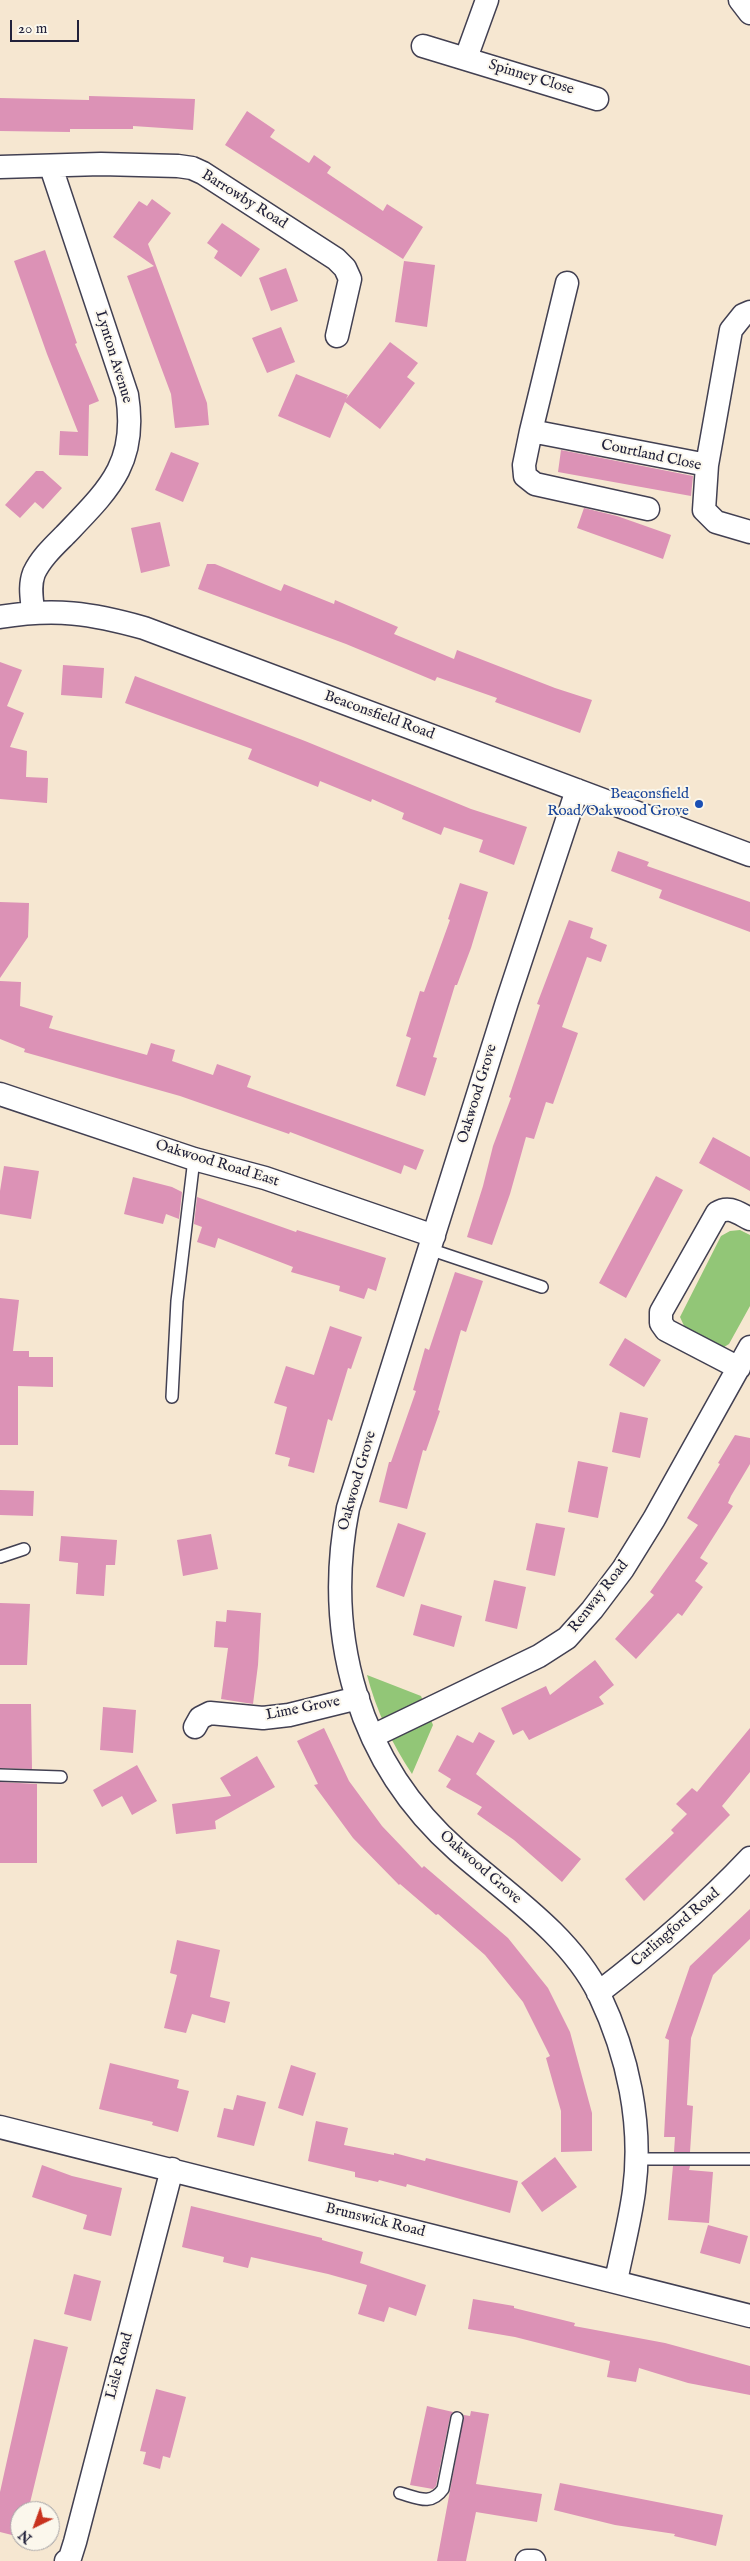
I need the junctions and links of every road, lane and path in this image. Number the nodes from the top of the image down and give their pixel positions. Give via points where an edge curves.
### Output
1 (487, 0) edge
2 (740, 0) edge
3 (750, 13) edge
4 (424, 46) dead end
5 (466, 58) junction
6 (597, 98) dead end
7 (0, 167) edge
8 (50, 167) junction
9 (566, 283) dead end
10 (750, 312) edge
11 (337, 336) dead end
12 (532, 431) junction
13 (707, 464) junction
14 (648, 509) dead end
15 (750, 532) edge
16 (33, 611) junction
17 (0, 617) edge
18 (577, 790) junction
19 (750, 855) edge
20 (0, 1094) edge
21 (194, 1159) junction
22 (750, 1219) edge
23 (432, 1243) junction
24 (542, 1287) dead end
25 (750, 1347) edge
26 (739, 1368) junction
27 (172, 1397) dead end
28 (24, 1549) dead end
29 (0, 1558) edge
30 (358, 1698) junction
31 (195, 1727) dead end
32 (373, 1736) junction
33 (0, 1775) edge
34 (61, 1777) dead end
35 (750, 1858) edge
36 (598, 1992) junction
37 (0, 2127) edge
38 (637, 2159) junction
39 (750, 2160) edge
40 (172, 2169) junction
41 (616, 2282) junction
42 (750, 2316) edge
43 (457, 2418) dead end
44 (400, 2493) dead end
45 (66, 2561) edge
46 (527, 2561) edge
47 (534, 2561) edge

1 - 5 street
2 - 3 street
4 - 5 street, Spinney Close
5 - 6 street, Spinney Close
7 - 8 street, Barrowby Road
8 - 11 street, Barrowby Road via 101,164 178,166 204,173 345,268 350,279 349,290
8 - 16 street, Lynton Avenue via 127,395 130,427 128,444 115,479 48,553 34,574 31,587
9 - 12 street
10 - 13 street via 743,315 731,330
12 - 13 street, Courtland Close
12 - 14 street via 524,465 525,476 535,484
13 - 15 street, Courtland Close via 704,510 716,522
16 - 17 street, Beaconsfield Road
16 - 18 street, Beaconsfield Road via 63,611 144,628
18 - 19 street, Beaconsfield Road
18 - 23 street, Oakwood Grove
20 - 21 street, Oakwood Road East
21 - 23 street, Oakwood Road East via 265,1178
21 - 27 lane via 177,1301
22 - 26 street via 731,1209 717,1214 662,1312 661,1323 666,1330
23 - 24 lane
23 - 30 street, Oakwood Grove via 348,1508 342,1540 339,1577 341,1626 348,1668
25 - 26 street, Renway Road
26 - 32 street, Renway Road via 623,1569 566,1638 539,1656
28 - 29 lane
30 - 31 street, Lime Grove via 263,1718 210,1713 200,1718
30 - 32 street, Oakwood Grove
32 - 36 street, Oakwood Grove via 385,1764 424,1820 536,1916 580,1964
33 - 34 lane
35 - 36 street, Carlingford Road via 658,1947
36 - 38 street, Oakwood Grove via 619,2042 630,2087
37 - 40 street, Brunswick Road
38 - 39 lane
38 - 41 street, Oakwood Grove
40 - 41 street, Brunswick Road
40 - 45 street, Lisle Road via 75,2542
41 - 42 street, Brunswick Road
43 - 44 lane via 443,2489 437,2498 428,2501
46 - 47 street

